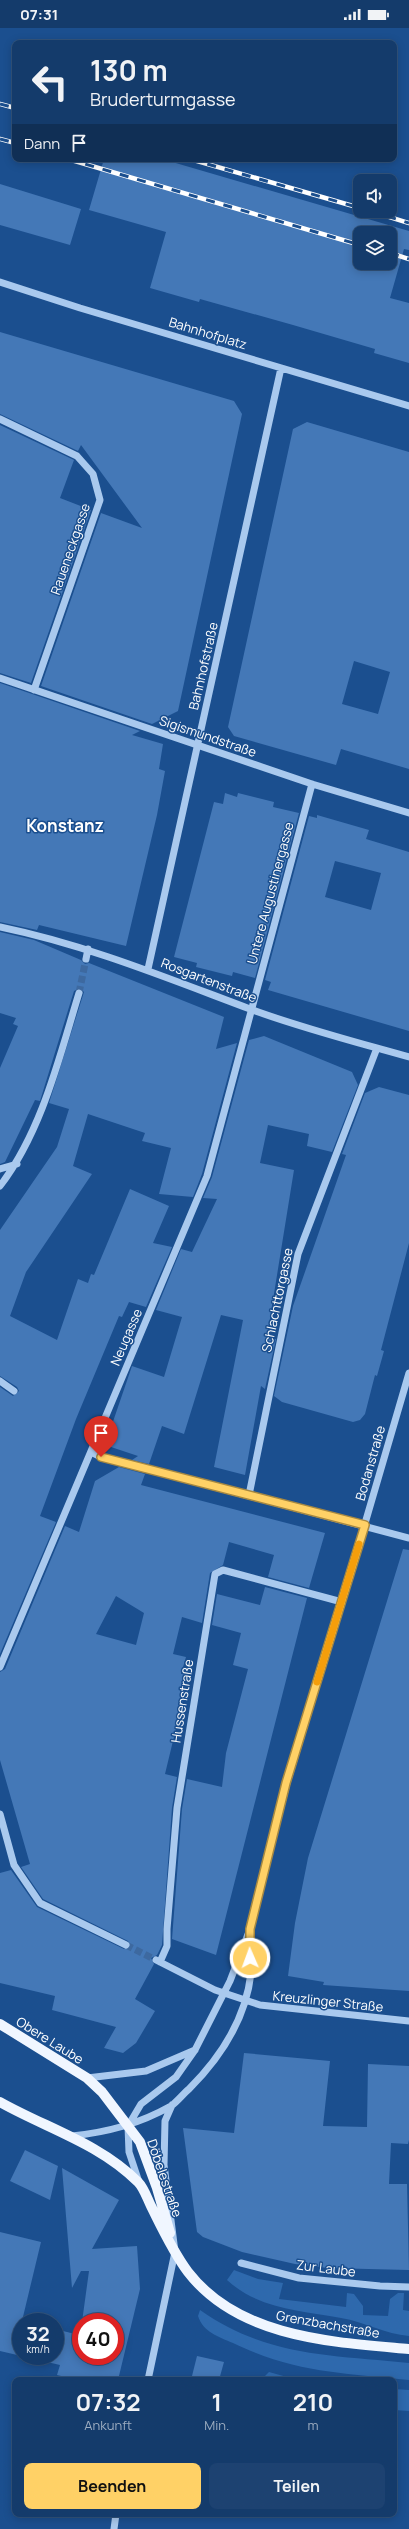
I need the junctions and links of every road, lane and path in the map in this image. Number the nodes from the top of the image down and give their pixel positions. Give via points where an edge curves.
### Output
1 (0, 282) edge
2 (281, 368) junction
3 (409, 406) edge
4 (0, 419) edge
5 (0, 678) edge
6 (34, 690) junction
7 (198, 745) junction
8 (312, 784) junction
9 (409, 813) edge
10 (0, 926) edge
11 (88, 950) junction
12 (86, 959) tunnel mouth
13 (148, 969) junction
14 (79, 993) tunnel mouth
15 (251, 1009) junction
16 (376, 1048) junction
17 (409, 1057) edge
18 (17, 1164) junction
19 (0, 1169) edge
20 (0, 1186) edge
21 (409, 1372) edge
22 (0, 1382) edge
23 (14, 1391) dead end
24 (91, 1452) junction
25 (249, 1495) junction
26 (365, 1525) junction
27 (409, 1538) edge
28 (342, 1602) junction
29 (0, 1667) edge
30 (0, 1814) edge
31 (250, 1929) junction
32 (126, 1945) tunnel mouth
33 (224, 1994) junction
34 (246, 2001) junction
35 (409, 2021) edge
36 (0, 2024) edge
37 (195, 2050) junction
38 (87, 2078) junction
39 (0, 2102) edge
40 (172, 2105) junction
41 (128, 2126) junction
42 (72, 2136) junction
43 (139, 2183) junction
44 (175, 2252) junction
45 (241, 2263) dead end
46 (409, 2287) edge
47 (409, 2349) edge
48 (149, 2377) edge
49 (116, 2517) edge
50 (114, 2529) edge

1 - 2 street, Bahnhofplatz
2 - 3 street, Bahnhofplatz
2 - 7 street, Bahnhofstraße
4 - 6 street, Raueneckgasse via 77,456 93,474 100,500
5 - 6 street, Sigismundstraße
6 - 7 street, Sigismundstraße
7 - 8 street, Sigismundstraße
7 - 13 street, Bahnhofstraße
8 - 9 street, Sigismundstraße
8 - 15 street, Untere Augustinergasse
10 - 11 street, Rosgartenstraße
11 - 12 street
11 - 13 street, Rosgartenstraße
13 - 15 street, Rosgartenstraße
14 - 18 street via 50,1085
15 - 16 street, Rosgartenstraße
15 - 24 street, Neugasse via 206,1176
16 - 17 street, Rosgartenstraße
16 - 25 street, Schlachttorgasse via 298,1254
18 - 19 street
18 - 20 street
21 - 26 street, Bodanstraße
22 - 23 street
24 - 25 street via 101,1457
24 - 29 street, Neugasse
25 - 26 street
26 - 27 street
26 - 28 street, Bodanstraße
28 - 31 street, Bodanstraße via 286,1783
28 - 33 street, Hussenstraße via 223,1570 215,1574 177,1808 167,1946 158,1961
30 - 32 street via 14,1865 40,1903
31 - 33 street, Bodanstraße
31 - 34 street, Bodanstraße via 251,1972
33 - 34 street, Hussenstraße
33 - 37 street
34 - 35 street, Kreuzlinger Straße via 286,2009
34 - 40 street, Bodanstraße via 224,2048 205,2073
36 - 38 main road, Obere Laube
37 - 38 street, Obere Laube via 146,2071
37 - 41 street via 176,2077 141,2104
38 - 41 main road, Obere Laube via 102,2092
39 - 42 main road
40 - 41 street, Bodanstraße
40 - 44 street, Döbelestraße via 165,2121 164,2165
41 - 42 street, Bodanstraße via 107,2132
41 - 43 street, Döbelestraße via 129,2152
41 - 44 main road, Döbelestraße via 140,2142 146,2156
42 - 43 main road, Döbelestraße via 114,2162
43 - 44 main road, Döbelestraße
44 - 47 main road, Grenzbachstraße via 188,2272 214,2297 239,2314 263,2325 360,2344
44 - 48 street, Döbelestraße
45 - 46 street, Zur Laube via 299,2278
49 - 50 street

